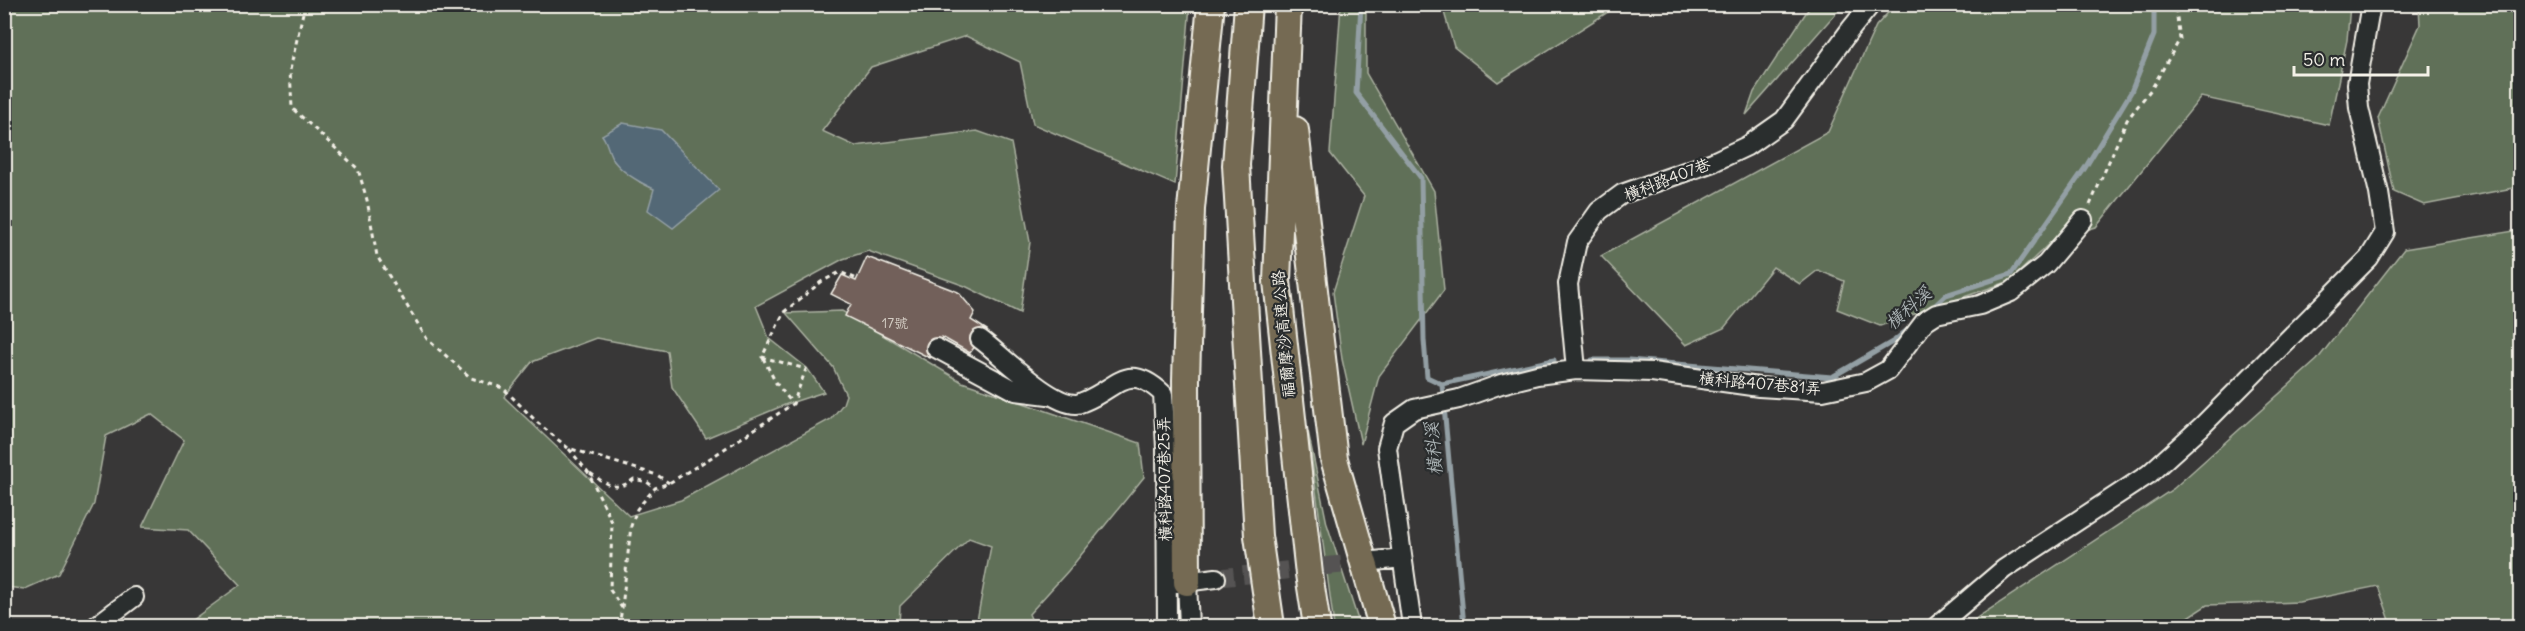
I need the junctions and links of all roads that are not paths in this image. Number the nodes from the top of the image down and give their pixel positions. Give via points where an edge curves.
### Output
1 (1211, 4) edge
2 (1248, 4) edge
3 (1288, 4) edge
4 (1871, 4) edge
5 (2371, 4) edge
6 (1285, 53) junction
7 (2083, 220) road end
8 (980, 339) dead end
9 (936, 348) dead end
10 (1576, 370) junction
11 (1050, 395) junction
12 (1402, 558) junction
13 (1375, 561) tunnel mouth
14 (1216, 578) tunnel mouth
15 (1176, 583) junction
16 (135, 597) dead end
17 (96, 627) edge
18 (1167, 627) edge
19 (1189, 627) edge
20 (1271, 627) edge
21 (1317, 627) edge
22 (1382, 627) edge
23 (1412, 627) edge
24 (1936, 627) edge

1 - 15 highway via 1191,209
2 - 20 highway via 1236,165 1258,536
3 - 6 highway, 福爾摩沙高速公路
4 - 10 street, 橫科路407巷 via 1784,120 1747,146 1622,194 1599,211 1577,242 1568,284
5 - 24 street via 2357,84 2385,232 2369,258 2201,428 2149,474 2004,568
6 - 21 highway, 福爾摩沙高速公路 via 1276,280
6 - 22 highway via 1334,459
7 - 10 street, 橫科路407巷81弄 via 2046,264 2011,292 1980,305 1936,314 1925,321 1888,370 1866,382 1822,391 1759,387 1652,372
8 - 11 street, 橫科路407巷25弄
9 - 11 street via 1016,391
10 - 12 street, 橫科路407巷81弄 via 1528,377 1414,409 1394,423 1387,448
11 - 15 street, 橫科路407巷25弄 via 1076,404 1122,379 1135,378 1153,385 1162,394
12 - 13 street
12 - 23 street
14 - 15 street
15 - 18 street
15 - 19 street
16 - 17 street

